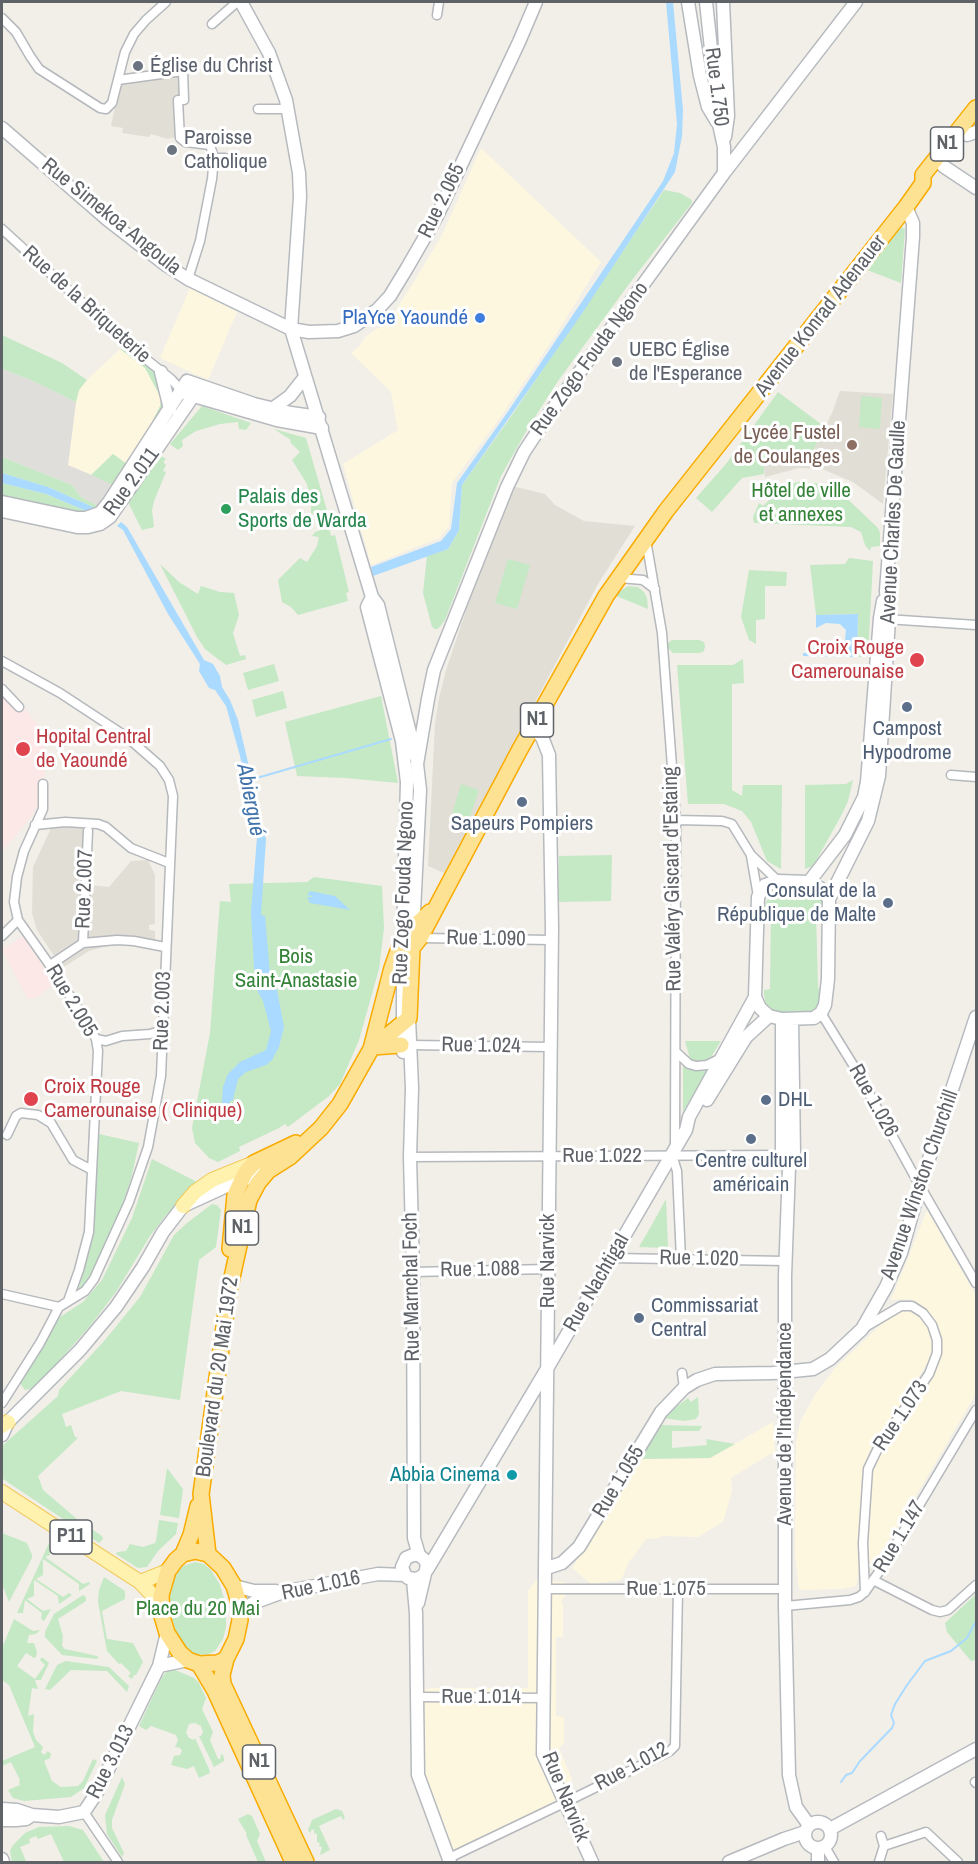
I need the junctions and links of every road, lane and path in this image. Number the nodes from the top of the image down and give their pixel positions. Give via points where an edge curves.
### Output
1 (166, 2) edge
2 (239, 2) edge
3 (439, 2) edge
4 (536, 2) edge
5 (688, 2) edge
6 (706, 2) edge
7 (723, 2) edge
8 (856, 2) edge
9 (437, 15) dead end
10 (2, 18) edge
11 (212, 24) dead end
12 (118, 80) junction
13 (976, 97) edge
14 (976, 108) edge
15 (258, 109) dead end
16 (288, 110) junction
17 (976, 121) edge
18 (719, 124) junction
19 (2, 128) edge
20 (968, 132) edge
21 (724, 147) junction
22 (214, 158) junction
23 (233, 160) dead end
24 (943, 166) junction
25 (724, 173) junction
26 (922, 183) junction
27 (976, 188) edge
28 (906, 207) junction
29 (2, 229) edge
30 (188, 279) junction
31 (291, 329) junction
32 (166, 376) junction
33 (305, 377) junction
34 (184, 385) junction
35 (201, 386) junction
36 (192, 397) junction
37 (207, 401) junction
38 (272, 409) junction
39 (175, 413) junction
40 (320, 422) junction
41 (2, 502) edge
42 (2, 511) edge
43 (646, 539) junction
44 (618, 578) junction
45 (655, 589) junction
46 (885, 619) junction
47 (976, 625) edge
48 (2, 662) edge
49 (2, 689) edge
50 (428, 699) junction
51 (398, 706) junction
52 (19, 707) dead end
53 (532, 728) junction
54 (412, 763) junction
55 (951, 775) dead end
56 (976, 777) edge
57 (44, 784) dead end
58 (676, 820) junction
59 (35, 825) junction
60 (88, 831) dead end
61 (751, 855) junction
62 (169, 863) junction
63 (778, 881) junction
64 (809, 882) junction
65 (758, 897) junction
66 (829, 899) junction
67 (18, 920) junction
68 (2, 936) edge
69 (412, 937) junction
70 (552, 940) junction
71 (83, 944) junction
72 (165, 947) junction
73 (50, 965) junction
74 (755, 997) junction
75 (822, 1013) junction
76 (769, 1016) junction
77 (976, 1017) edge
78 (787, 1019) junction
79 (405, 1021) junction
80 (163, 1030) junction
81 (96, 1039) junction
82 (406, 1045) junction
83 (551, 1047) junction
84 (372, 1048) junction
85 (676, 1052) junction
86 (723, 1056) junction
87 (321, 1128) junction
88 (686, 1130) junction
89 (7, 1135) dead end
90 (673, 1152) junction
91 (549, 1156) junction
92 (410, 1157) junction
93 (788, 1159) junction
94 (255, 1163) junction
95 (92, 1170) junction
96 (268, 1172) junction
97 (241, 1181) junction
98 (920, 1186) junction
99 (183, 1206) junction
100 (612, 1258) junction
101 (681, 1259) junction
102 (786, 1260) junction
103 (548, 1269) junction
104 (413, 1272) junction
105 (974, 1272) edge
106 (976, 1283) edge
107 (229, 1291) junction
108 (2, 1294) edge
109 (68, 1301) junction
110 (59, 1307) junction
111 (862, 1329) junction
112 (548, 1368) junction
113 (682, 1373) dead end
114 (785, 1373) junction
115 (684, 1388) junction
116 (2, 1404) edge
117 (976, 1410) edge
118 (5, 1424) edge
119 (2, 1435) edge
120 (2, 1492) edge
121 (201, 1494) junction
122 (183, 1554) junction
123 (208, 1554) junction
124 (418, 1565) junction
125 (547, 1568) junction
126 (168, 1571) junction
127 (873, 1580) junction
128 (140, 1582) junction
129 (976, 1585) edge
130 (234, 1586) junction
131 (546, 1589) junction
132 (678, 1589) junction
133 (785, 1589) junction
134 (283, 1592) junction
135 (865, 1592) junction
136 (161, 1604) junction
137 (785, 1606) junction
138 (240, 1611) junction
139 (167, 1633) junction
140 (226, 1659) junction
141 (193, 1662) junction
142 (159, 1666) junction
143 (418, 1697) junction
144 (544, 1698) junction
145 (974, 1753) edge
146 (564, 1803) junction
147 (2, 1809) edge
148 (84, 1812) junction
149 (32, 1815) junction
150 (2, 1820) edge
151 (807, 1829) junction
152 (830, 1829) junction
153 (821, 1847) junction
154 (449, 1860) edge
155 (118, 1863) edge
156 (293, 1863) edge
157 (306, 1863) edge
158 (591, 1863) edge
159 (729, 1863) edge
160 (818, 1863) edge
161 (834, 1863) edge
162 (879, 1863) edge
163 (957, 1863) edge

1 - 12 street via 134,33
2 - 11 street
2 - 16 main road via 269,54
3 - 9 street
4 - 31 main road, Rue 2.065 via 437,216 390,296 354,326 338,331
5 - 18 main road via 700,76 708,107
6 - 18 main road, Rue 1.750
7 - 21 main road via 728,116
8 - 25 main road, Rue Zogo Fouda Ngono
10 - 12 street via 16,32 39,69 100,108 106,109 112,103
12 - 22 street via 183,71 184,100 178,100 180,138 210,145
13 - 20 main road via 962,120
14 - 20 highway, Avenue Konrad Adenauer / N1
15 - 16 street
16 - 31 main road via 300,197
17 - 20 highway, N1
18 - 21 main road, Rue 1.750
19 - 30 main road, Rue Simekoa Angoula via 108,220
20 - 24 highway, Avenue Konrad Adenauer / N1
20 - 26 highway, Avenue Konrad Adenauer / N1 via 923,175
21 - 25 main road, Rue 1.750
22 - 23 street
22 - 30 street via 200,241
24 - 26 highway, Avenue Konrad Adenauer / N1 via 931,180
24 - 27 main road
25 - 50 main road, Rue Zogo Fouda Ngono via 524,452 469,579 434,670
26 - 28 highway, Avenue Konrad Adenauer / N1
28 - 43 highway, Avenue Konrad Adenauer / N1
28 - 46 main road, Avenue Charles De Gaulle via 913,223 913,237
29 - 32 street, Rue de la Briqueterie
30 - 31 main road, Rue Simekoa Angoula
31 - 33 main road
32 - 34 street, Rue de la Briqueterie
32 - 39 main road
33 - 38 main road via 290,396
33 - 40 main road
34 - 35 main road, Rue de la Briqueterie
34 - 36 main road, Rue de la Briqueterie
34 - 39 main road, Rue 2.011
35 - 36 main road, Rue 2.011
35 - 38 main road, Rue de la Briqueterie
36 - 37 main road, Rue de la Briqueterie
36 - 39 main road, Rue 2.011
37 - 39 main road
37 - 40 main road, Rue de la Briqueterie via 277,420
38 - 40 main road, Rue de la Briqueterie
39 - 41 main road, Rue 2.011 via 96,515 77,518
39 - 42 main road, Rue 2.011 via 117,508 100,524 76,527
40 - 51 main road via 372,597 378,605
43 - 44 highway, Avenue Konrad Adenauer / N1
43 - 45 street, Rue Valéry Giscard d'Estaing
44 - 45 street via 643,580
44 - 53 highway, Avenue Konrad Adenauer / N1
45 - 58 street, Rue Valéry Giscard d'Estaing
46 - 47 street
46 - 64 main road, Avenue Charles De Gaulle via 864,797 845,835
46 - 66 main road, Avenue Charles De Gaulle via 879,776 874,803
48 - 62 street, Rue 2.003 via 100,717 160,766 169,780 172,796
49 - 52 street
50 - 51 main road via 420,704
50 - 54 main road, Rue Zogo Fouda Ngono
51 - 54 main road
53 - 69 highway, Avenue Konrad Adenauer / N1 via 437,906
53 - 70 main road, Rue Narvick via 542,737 549,754
54 - 69 main road, Rue Zogo Fouda Ngono via 407,782
54 - 69 main road, Rue Zogo Fouda Ngono via 420,790
55 - 56 street
57 - 59 street via 43,809
58 - 61 street via 728,822
58 - 85 street, Rue Valéry Giscard d'Estaing
59 - 62 street via 98,824 131,848
59 - 67 street via 17,877 14,902
60 - 71 street, Rue 2.007
61 - 63 street
61 - 65 street
62 - 72 street, Rue 2.003
63 - 64 main road
63 - 65 main road via 765,885
64 - 66 main road
65 - 74 main road
66 - 75 main road via 828,979
67 - 68 street
67 - 73 street, Rue 2.005
69 - 70 street, Rue 1.090
69 - 79 highway
69 - 84 highway, N1 via 392,968
70 - 83 main road, Rue Narvick
71 - 72 street via 117,940
71 - 73 street, Rue 2.007
72 - 80 street, Rue 2.003
73 - 81 street, Rue 2.005
74 - 76 main road
74 - 86 main road, Rue Nachtigal
75 - 78 main road via 814,1018
75 - 98 street, Rue 1.026
76 - 78 main road
76 - 88 main road via 746,1037
77 - 98 main road, Avenue Winston Churchill
78 - 93 main road
79 - 82 main road, Rue Marnchal Foch
79 - 84 highway, N1
80 - 81 street via 106,1041
80 - 109 street, Rue 2.003 via 161,1076 148,1147 129,1202 94,1279 85,1291
81 - 95 street, Rue 2.005
82 - 83 street, Rue 1.024
82 - 84 highway
82 - 92 main road, Rue Marnchal Foch via 405,1067 412,1088
83 - 91 main road, Rue Narvick
84 - 87 highway, N1 via 340,1104
85 - 86 street via 696,1066
85 - 90 street, Rue Valéry Giscard d'Estaing
86 - 88 main road, Rue Nachtigal via 689,1117
87 - 94 highway, N1
87 - 96 highway, N1
88 - 90 main road, Rue Nachtigal
89 - 95 street via 16,1116 38,1115 51,1123 73,1160
90 - 91 street, Rue 1.022
90 - 93 street, Rue 1.022
90 - 100 main road, Rue Nachtigal
90 - 101 street, Rue Valéry Giscard d'Estaing
91 - 92 street, Rue 1.022
91 - 103 main road, Rue Narvick
92 - 104 main road, Rue Marnchal Foch
93 - 102 main road, Avenue de l'Indépendance
94 - 97 highway, N1
94 - 99 main road via 212,1180
95 - 109 street, Rue 2.005 via 89,1232
96 - 97 main road
96 - 107 highway, Boulevard du 20 Mai 1972 / N1 via 258,1183 245,1211
97 - 99 main road
97 - 107 highway, N1 via 233,1208
98 - 105 street, Rue 1.026
98 - 111 main road, Avenue Winston Churchill via 901,1253
99 - 118 main road via 116,1307 80,1350
100 - 101 street, Rue 1.020
100 - 112 main road, Rue Nachtigal
101 - 102 street, Rue 1.020
102 - 114 main road, Avenue de l'Indépendance
103 - 104 street, Rue 1.088
103 - 112 main road, Rue Narvick
104 - 124 main road, Rue Marnchal Foch via 414,1538
105 - 106 street, Rue 1.026
107 - 121 highway, Boulevard du 20 Mai 1972 / N1
108 - 110 street
109 - 110 street, Rue 2.003
110 - 116 street, Rue 2.003
111 - 114 main road, Avenue Winston Churchill via 813,1370
111 - 135 street, Rue 1.073 via 901,1306 912,1306 932,1324 937,1340 929,1374 880,1444 868,1469 863,1543
112 - 124 main road, Rue Nachtigal
112 - 125 main road, Rue Narvick
113 - 115 street
114 - 115 main road, Rue 1.055 via 715,1374
114 - 133 main road, Avenue de l'Indépendance
115 - 125 main road, Rue 1.055 via 661,1412 579,1548 562,1563
117 - 127 street, Rue 1.147
118 - 119 main road
120 - 128 main road, P11
121 - 122 highway
121 - 123 highway, Boulevard du 20 Mai 1972 / N1
122 - 123 highway
122 - 126 highway, N1
123 - 130 highway, N1
124 - 134 main road, Rue 1.016
124 - 143 main road
125 - 131 main road, Rue Narvick
126 - 128 main road
126 - 136 highway, N1
127 - 129 street via 940,1612 948,1610
127 - 135 street, Rue 1.147
128 - 136 main road, P11
130 - 134 main road
130 - 138 highway, N1
131 - 132 street, Rue 1.075
131 - 144 main road, Rue Narvick
132 - 133 street, Rue 1.075
132 - 146 street, Rue 1.012 via 675,1746
133 - 137 main road, Avenue de l'Indépendance
134 - 138 main road, Rue 1.016
135 - 137 street, Rue 1.147 via 850,1600
136 - 139 highway, N1
137 - 151 main road, Avenue de l'Indépendance via 789,1775 796,1807
138 - 140 highway, N1 via 236,1639
139 - 141 highway, N1 via 173,1645
139 - 142 main road, Rue 3.013
140 - 141 highway via 218,1663
140 - 157 highway, N1 via 223,1684
141 - 142 main road
141 - 156 highway, N1 via 214,1690
142 - 148 main road, Rue 3.013
143 - 144 street, Rue 1.014
143 - 154 main road via 418,1775
144 - 146 main road, Rue Narvick via 543,1754
145 - 152 main road
146 - 154 street, Rue 1.012
146 - 158 main road, Rue Narvick
147 - 149 main road, Rue 3.013
148 - 149 main road, Rue 3.013 via 59,1817
148 - 155 street
149 - 150 main road
151 - 152 main road via 817,1821
151 - 153 main road via 807,1842 812,1847
151 - 159 main road
152 - 153 main road via 828,1844
153 - 160 main road
153 - 161 street
162 - 163 street via 882,1841 926,1832

